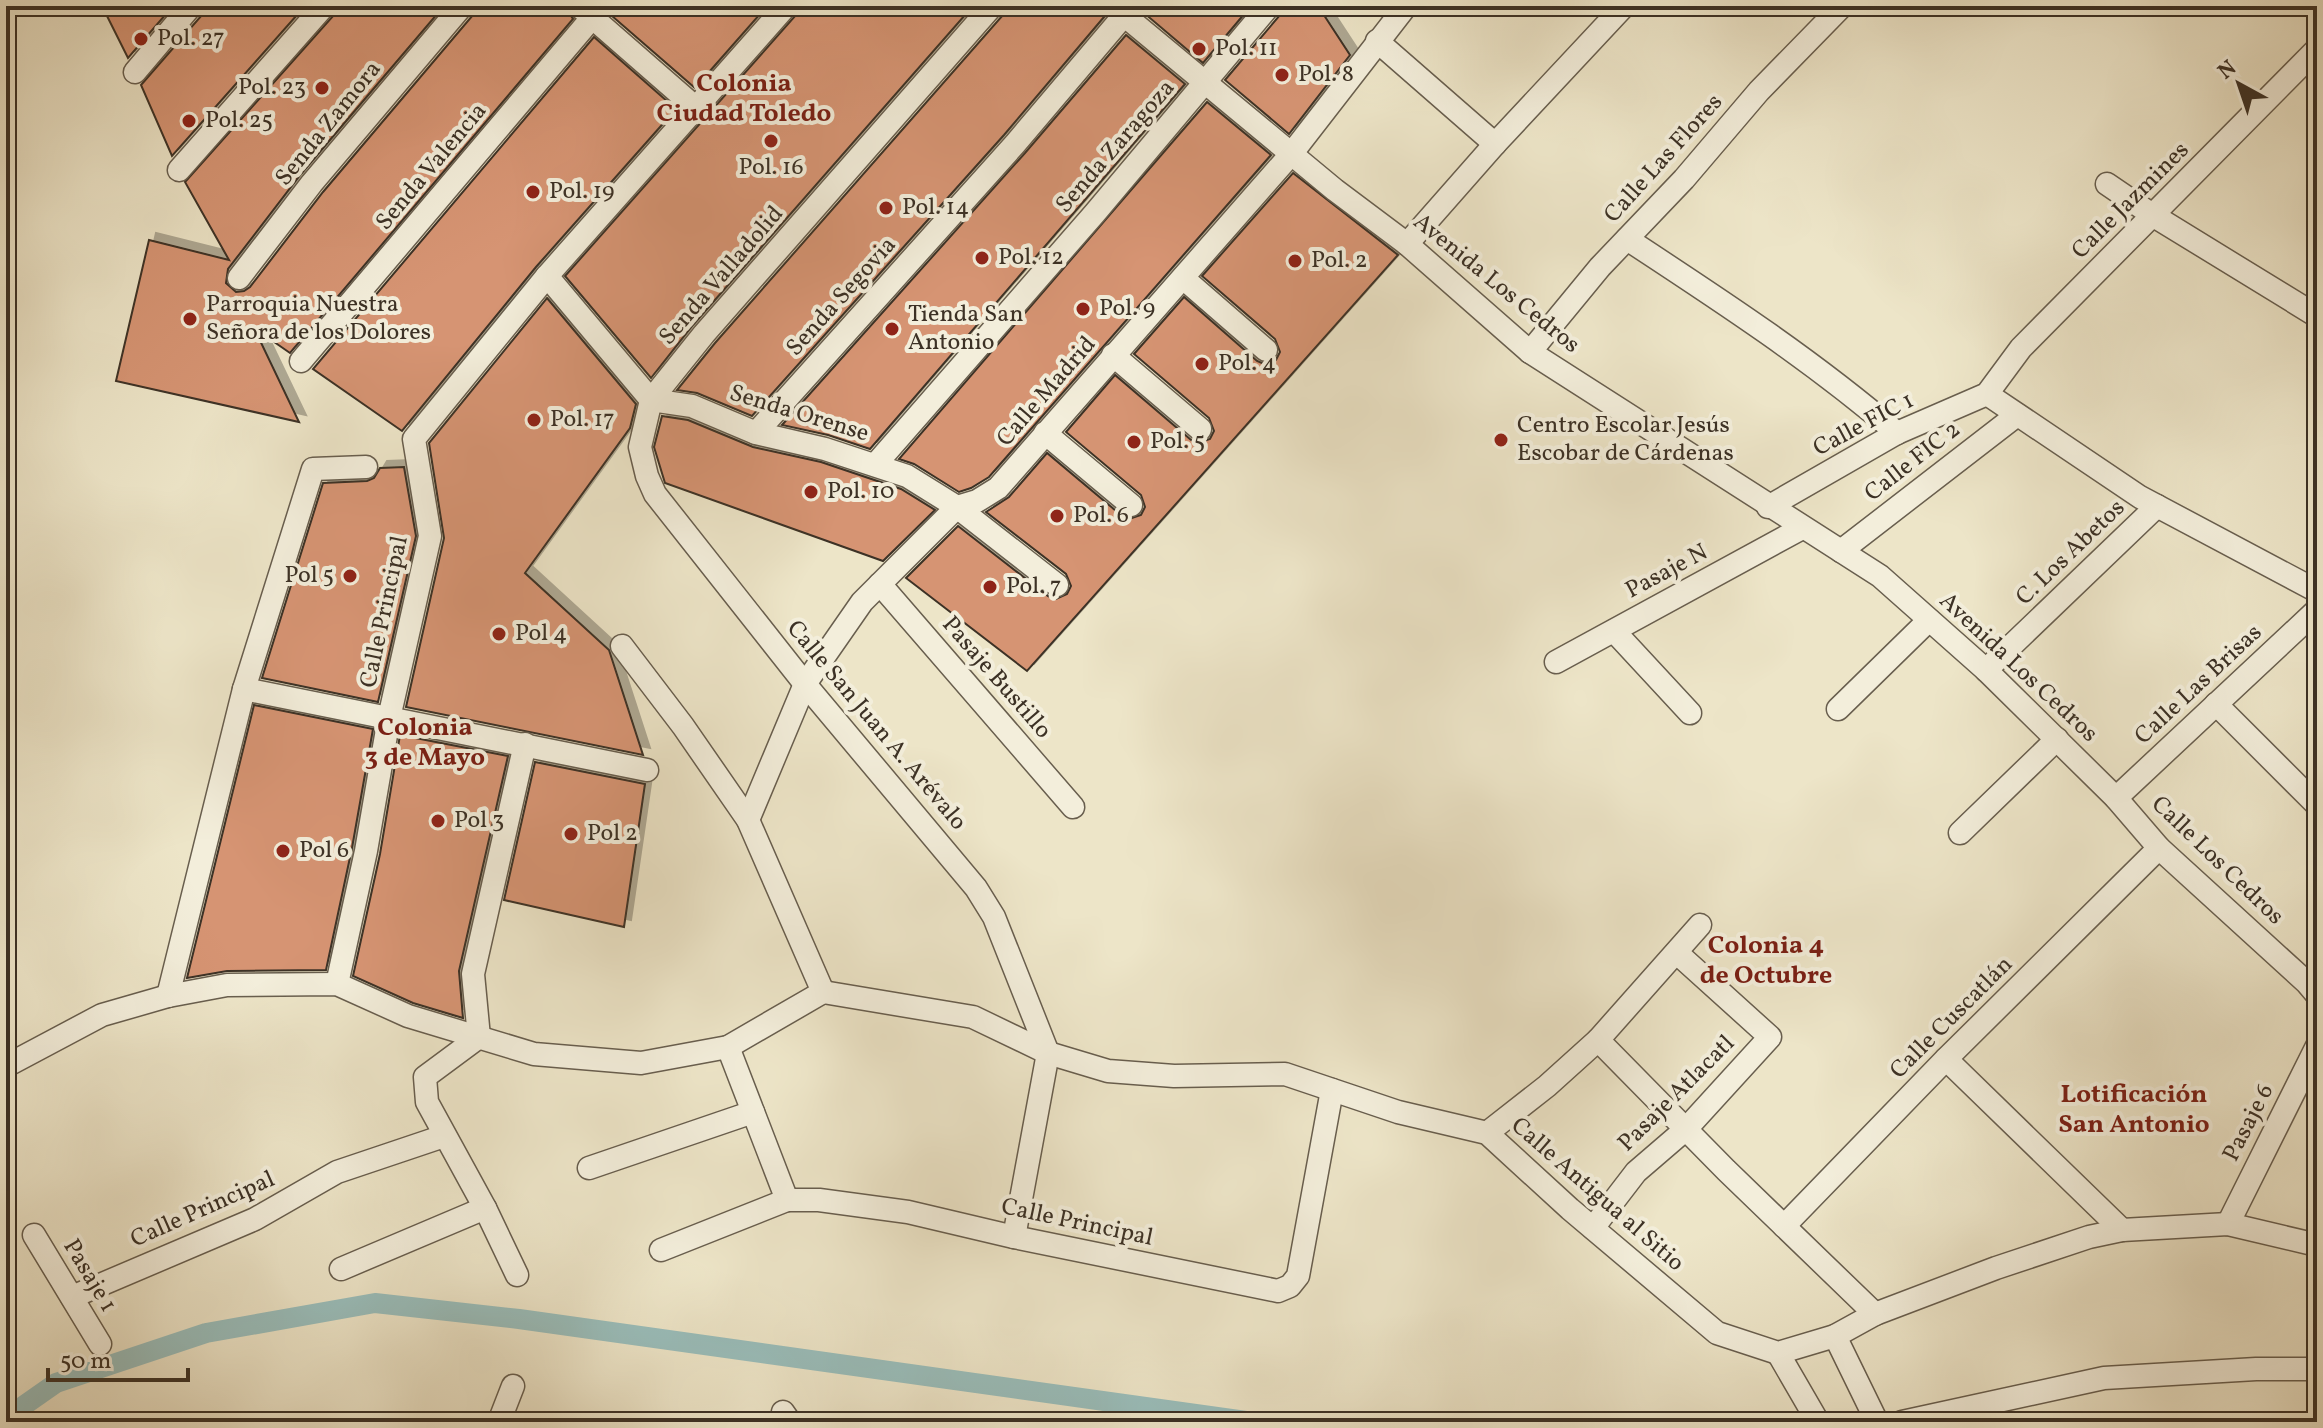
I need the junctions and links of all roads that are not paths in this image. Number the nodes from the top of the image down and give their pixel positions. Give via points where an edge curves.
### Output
1 (191, 6) edge
2 (324, 6) edge
3 (462, 6) edge
4 (786, 6) edge
5 (992, 6) edge
6 (1269, 6) edge
7 (1406, 6) edge
8 (1624, 6) edge
9 (1842, 6) edge
10 (1123, 9) edge
11 (591, 10) edge
12 (1377, 41) junction
13 (2317, 49) edge
14 (135, 72) dead end
15 (1205, 83) junction
16 (696, 108) junction
17 (1495, 144) junction
18 (1292, 153) junction
19 (179, 170) dead end
20 (2107, 184) dead end
21 (2154, 216) junction
22 (1627, 239) junction
23 (1407, 244) junction
24 (547, 276) junction
25 (239, 278) dead end
26 (1183, 278) junction
27 (2317, 316) edge
28 (1266, 350) dead end
29 (1530, 352) junction
30 (1113, 355) junction
31 (301, 361) dead end
32 (1987, 394) junction
33 (651, 400) junction
34 (2017, 415) junction
35 (1200, 429) dead end
36 (756, 433) junction
37 (1045, 433) junction
38 (1897, 433) junction
39 (875, 465) junction
40 (366, 467) dead end
41 (1131, 505) dead end
42 (2157, 506) junction
43 (957, 507) junction
44 (1768, 507) junction
45 (1802, 528) junction
46 (1841, 551) junction
47 (880, 584) junction
48 (1057, 585) dead end
49 (2317, 591) edge
50 (2317, 610) edge
51 (1929, 620) junction
52 (1614, 631) junction
53 (622, 646) dead end
54 (1556, 662) dead end
55 (1986, 670) junction
56 (805, 684) junction
57 (244, 689) junction
58 (2216, 704) junction
59 (1838, 709) dead end
60 (1690, 713) dead end
61 (389, 718) junction
62 (2057, 739) junction
63 (525, 744) junction
64 (647, 770) dead end
65 (2116, 798) junction
66 (2317, 805) edge
67 (1073, 807) dead end
68 (748, 820) junction
69 (1960, 833) dead end
70 (2159, 848) junction
71 (1700, 925) dead end
72 (1677, 953) junction
73 (337, 984) junction
74 (823, 992) junction
75 (2317, 995) edge
76 (168, 996) junction
77 (479, 1037) junction
78 (1598, 1040) junction
79 (2317, 1046) edge
80 (728, 1047) junction
81 (1048, 1053) junction
82 (1946, 1059) junction
83 (6, 1066) edge
84 (1332, 1090) junction
85 (753, 1112) junction
86 (1686, 1129) junction
87 (1487, 1133) junction
88 (444, 1136) junction
89 (589, 1168) dead end
90 (787, 1200) junction
91 (485, 1208) junction
92 (2228, 1224) junction
93 (1784, 1226) junction
94 (1593, 1228) junction
95 (2122, 1230) junction
96 (34, 1235) dead end
97 (1014, 1237) junction
98 (2317, 1245) edge
99 (661, 1250) dead end
100 (341, 1269) dead end
101 (517, 1275) dead end
102 (72, 1297) junction
103 (1875, 1314) junction
104 (1835, 1336) junction
105 (100, 1344) dead end
106 (1778, 1353) junction
107 (2317, 1369) edge
108 (513, 1386) dead end
109 (499, 1422) edge
110 (1818, 1422) edge
111 (1877, 1422) edge
112 (1902, 1422) edge

1 - 14 street
2 - 19 street
3 - 25 street, Senda Zamora
4 - 16 street
5 - 33 street, Senda Valladolid
6 - 15 street, Senda Zaragoza
7 - 12 street, Calle Madrid
8 - 17 street
9 - 22 street, Calle Las Flores
10 - 15 street, Avenida Los Cedros
10 - 36 street, Senda Segovia via 1015,144
11 - 16 street
11 - 31 street, Senda Valencia
12 - 17 street
12 - 18 street, Calle Madrid
13 - 21 street, Calle Jazmines
15 - 18 street, Avenida Los Cedros
15 - 39 street, Senda Zaragoza
16 - 24 street
17 - 23 street
18 - 23 street, Avenida Los Cedros
18 - 26 street, Calle Madrid
20 - 21 street
21 - 27 street
21 - 32 street, Calle Jazmines via 2021,348
22 - 29 street, Calle Las Flores
22 - 38 street via 1751,320
23 - 29 street, Avenida Los Cedros
24 - 33 street
24 - 61 street, Calle Principal via 414,439 430,536
26 - 28 street
26 - 30 street, Calle Madrid
29 - 44 street, Avenida Los Cedros
30 - 35 street
30 - 37 street, Calle Madrid
32 - 34 street
32 - 38 street, Calle FIC 1
33 - 36 street, Senda Orense via 692,406
33 - 56 street, Calle San Juan A. Arévalo via 640,447 655,494
34 - 42 street
34 - 46 street, Calle FIC 2
36 - 39 street, Senda Orense
37 - 41 street
37 - 43 street, Calle Madrid via 998,488
38 - 44 street, Calle FIC 1
39 - 43 street, Senda Orense via 907,476
40 - 57 street via 313,469
42 - 49 street
42 - 55 street, C. Los Abetos
43 - 47 street
43 - 48 street, Senda Orense
44 - 45 street, Avenida Los Cedros
45 - 46 street, Avenida Los Cedros
45 - 52 street, Pasaje N
46 - 51 street, Avenida Los Cedros via 1880,576
47 - 56 street
47 - 67 street, Pasaje Bustillo
50 - 58 street, Calle Las Brisas
51 - 55 street, Avenida Los Cedros
51 - 59 street
52 - 54 street, Pasaje N
52 - 60 street
53 - 68 street
55 - 62 street, Avenida Los Cedros
56 - 68 street
56 - 81 street, Calle San Juan A. Arévalo via 976,888 994,917
57 - 61 street
57 - 76 street
58 - 65 street, Calle Las Brisas
58 - 66 street
61 - 63 street
61 - 73 street, Calle Principal
62 - 65 street, Avenida Los Cedros
62 - 69 street
63 - 64 street
63 - 77 street via 473,974
65 - 70 street, Calle Los Cedros
68 - 74 street
70 - 75 street, Calle Los Cedros
70 - 82 street, Calle Cuscatlán
71 - 72 street
72 - 78 street
72 - 86 street, Pasaje Atlacatl via 1770,1037
73 - 76 street via 227,985
73 - 77 street via 408,1016
74 - 80 street
74 - 81 street, Calle Antigua al Sitio via 973,1017
76 - 83 street via 102,1015
77 - 80 street via 534,1054 641,1063
77 - 88 street via 425,1077 427,1102
78 - 86 street
78 - 87 street
79 - 92 street, Pasaje 6
80 - 85 street
81 - 84 street, Calle Antigua al Sitio via 1108,1071 1285,1074
81 - 97 street
82 - 93 street, Calle Cuscatlán
82 - 95 street
84 - 87 street, Calle Antigua al Sitio
84 - 97 street, Calle Principal via 1298,1276 1290,1286 1278,1291
85 - 89 street
85 - 90 street
86 - 93 street
86 - 94 street, Pasaje Atlacatl via 1636,1172
87 - 94 street, Calle Antigua al Sitio
88 - 91 street
88 - 102 street, Calle Principal via 337,1172 255,1219
90 - 97 street, Calle Principal via 908,1212
90 - 99 street, Calle Principal
91 - 100 street
91 - 101 street
92 - 95 street
92 - 98 street
93 - 103 street
94 - 106 street, Calle Antigua al Sitio via 1717,1333
95 - 103 street via 1996,1268
96 - 102 street, Pasaje 1
102 - 105 street, Pasaje 1
103 - 104 street
104 - 106 street
104 - 111 street
106 - 110 street
107 - 112 street via 2104,1378
108 - 109 street

